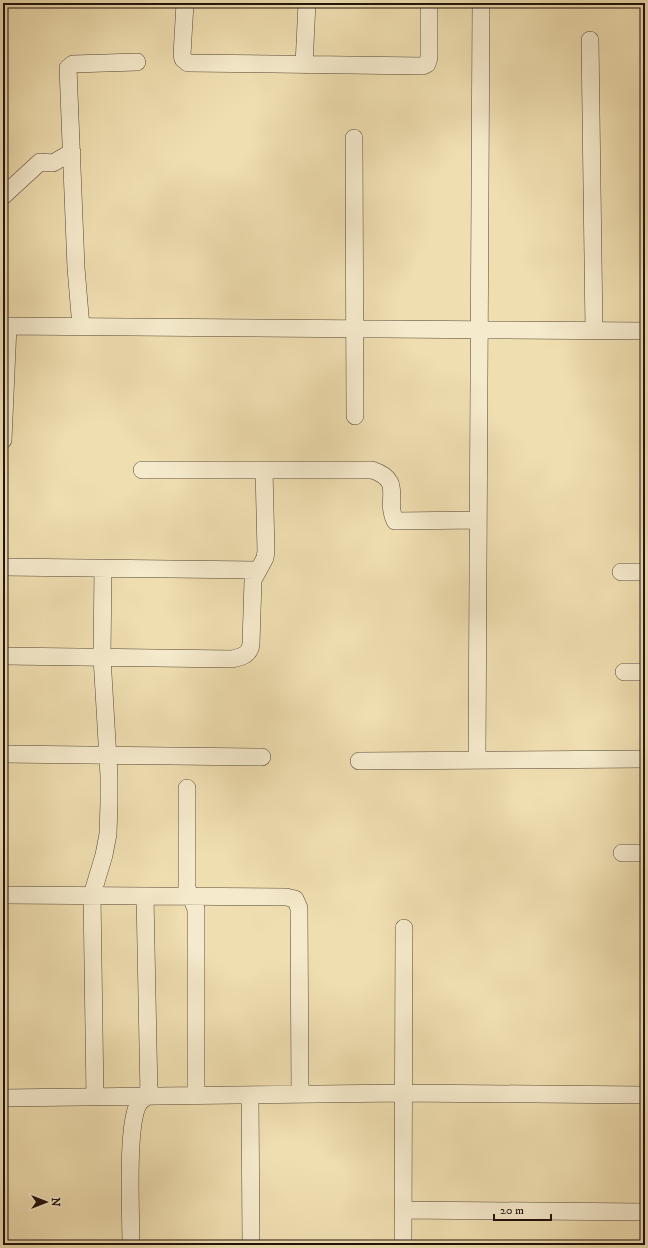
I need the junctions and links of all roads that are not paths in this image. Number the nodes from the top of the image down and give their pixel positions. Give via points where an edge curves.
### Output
1 (185, 3) edge
2 (307, 3) edge
3 (429, 3) edge
4 (481, 3) edge
5 (590, 40) dead end
6 (137, 62) dead end
7 (304, 65) junction
8 (354, 138) dead end
9 (72, 152) junction
10 (3, 196) edge
11 (6, 326) edge
12 (81, 327) junction
13 (355, 329) junction
14 (479, 330) junction
15 (594, 330) junction
16 (645, 331) edge
17 (355, 416) dead end
18 (3, 440) edge
19 (142, 470) dead end
20 (264, 470) junction
21 (478, 520) junction
22 (3, 567) edge
23 (103, 568) junction
24 (258, 570) junction
25 (621, 572) dead end
26 (645, 572) edge
27 (3, 656) edge
28 (102, 657) junction
29 (624, 672) dead end
30 (645, 672) edge
31 (3, 754) edge
32 (107, 755) junction
33 (262, 757) dead end
34 (645, 759) edge
35 (477, 760) junction
36 (359, 761) dead end
37 (187, 788) dead end
38 (645, 852) edge
39 (622, 853) dead end
40 (3, 895) edge
41 (92, 895) junction
42 (145, 896) junction
43 (189, 896) junction
44 (404, 928) dead end
45 (404, 1093) junction
46 (300, 1094) junction
47 (196, 1095) junction
48 (250, 1095) junction
49 (645, 1095) edge
50 (149, 1096) junction
51 (95, 1097) junction
52 (3, 1098) edge
53 (403, 1210) junction
54 (645, 1212) edge
55 (131, 1245) edge
56 (251, 1245) edge
57 (403, 1245) edge

1 - 7 street via 182,55 188,63
2 - 7 street
3 - 7 street via 429,58 423,66
4 - 14 street
5 - 15 street
6 - 9 street via 70,66 68,72
8 - 13 street
9 - 10 street via 53,163 40,162
9 - 12 street
11 - 12 street
11 - 18 street
12 - 13 street
13 - 14 street
13 - 17 street
14 - 15 street
14 - 21 street
15 - 16 street
19 - 20 street
20 - 21 street via 372,470 385,476 392,486 395,521
20 - 24 street via 266,551
21 - 35 street
22 - 23 street
23 - 24 street
23 - 28 street
24 - 28 street via 253,586 251,649 244,655 232,659
25 - 26 street
27 - 28 street
28 - 32 street
29 - 30 street
31 - 32 street
32 - 33 street
32 - 41 street via 108,834
34 - 35 street
35 - 36 street
37 - 43 street
38 - 39 street
40 - 41 street
41 - 42 street
41 - 51 street
42 - 43 street
42 - 50 street
43 - 46 street via 286,897 295,899 299,904
43 - 47 street via 196,909
44 - 45 street
45 - 46 street
45 - 49 street
45 - 53 street
46 - 48 street
47 - 48 street
47 - 50 street
48 - 56 street
50 - 51 street
50 - 55 street via 139,1103 133,1125
51 - 52 street
53 - 54 street
53 - 57 street

